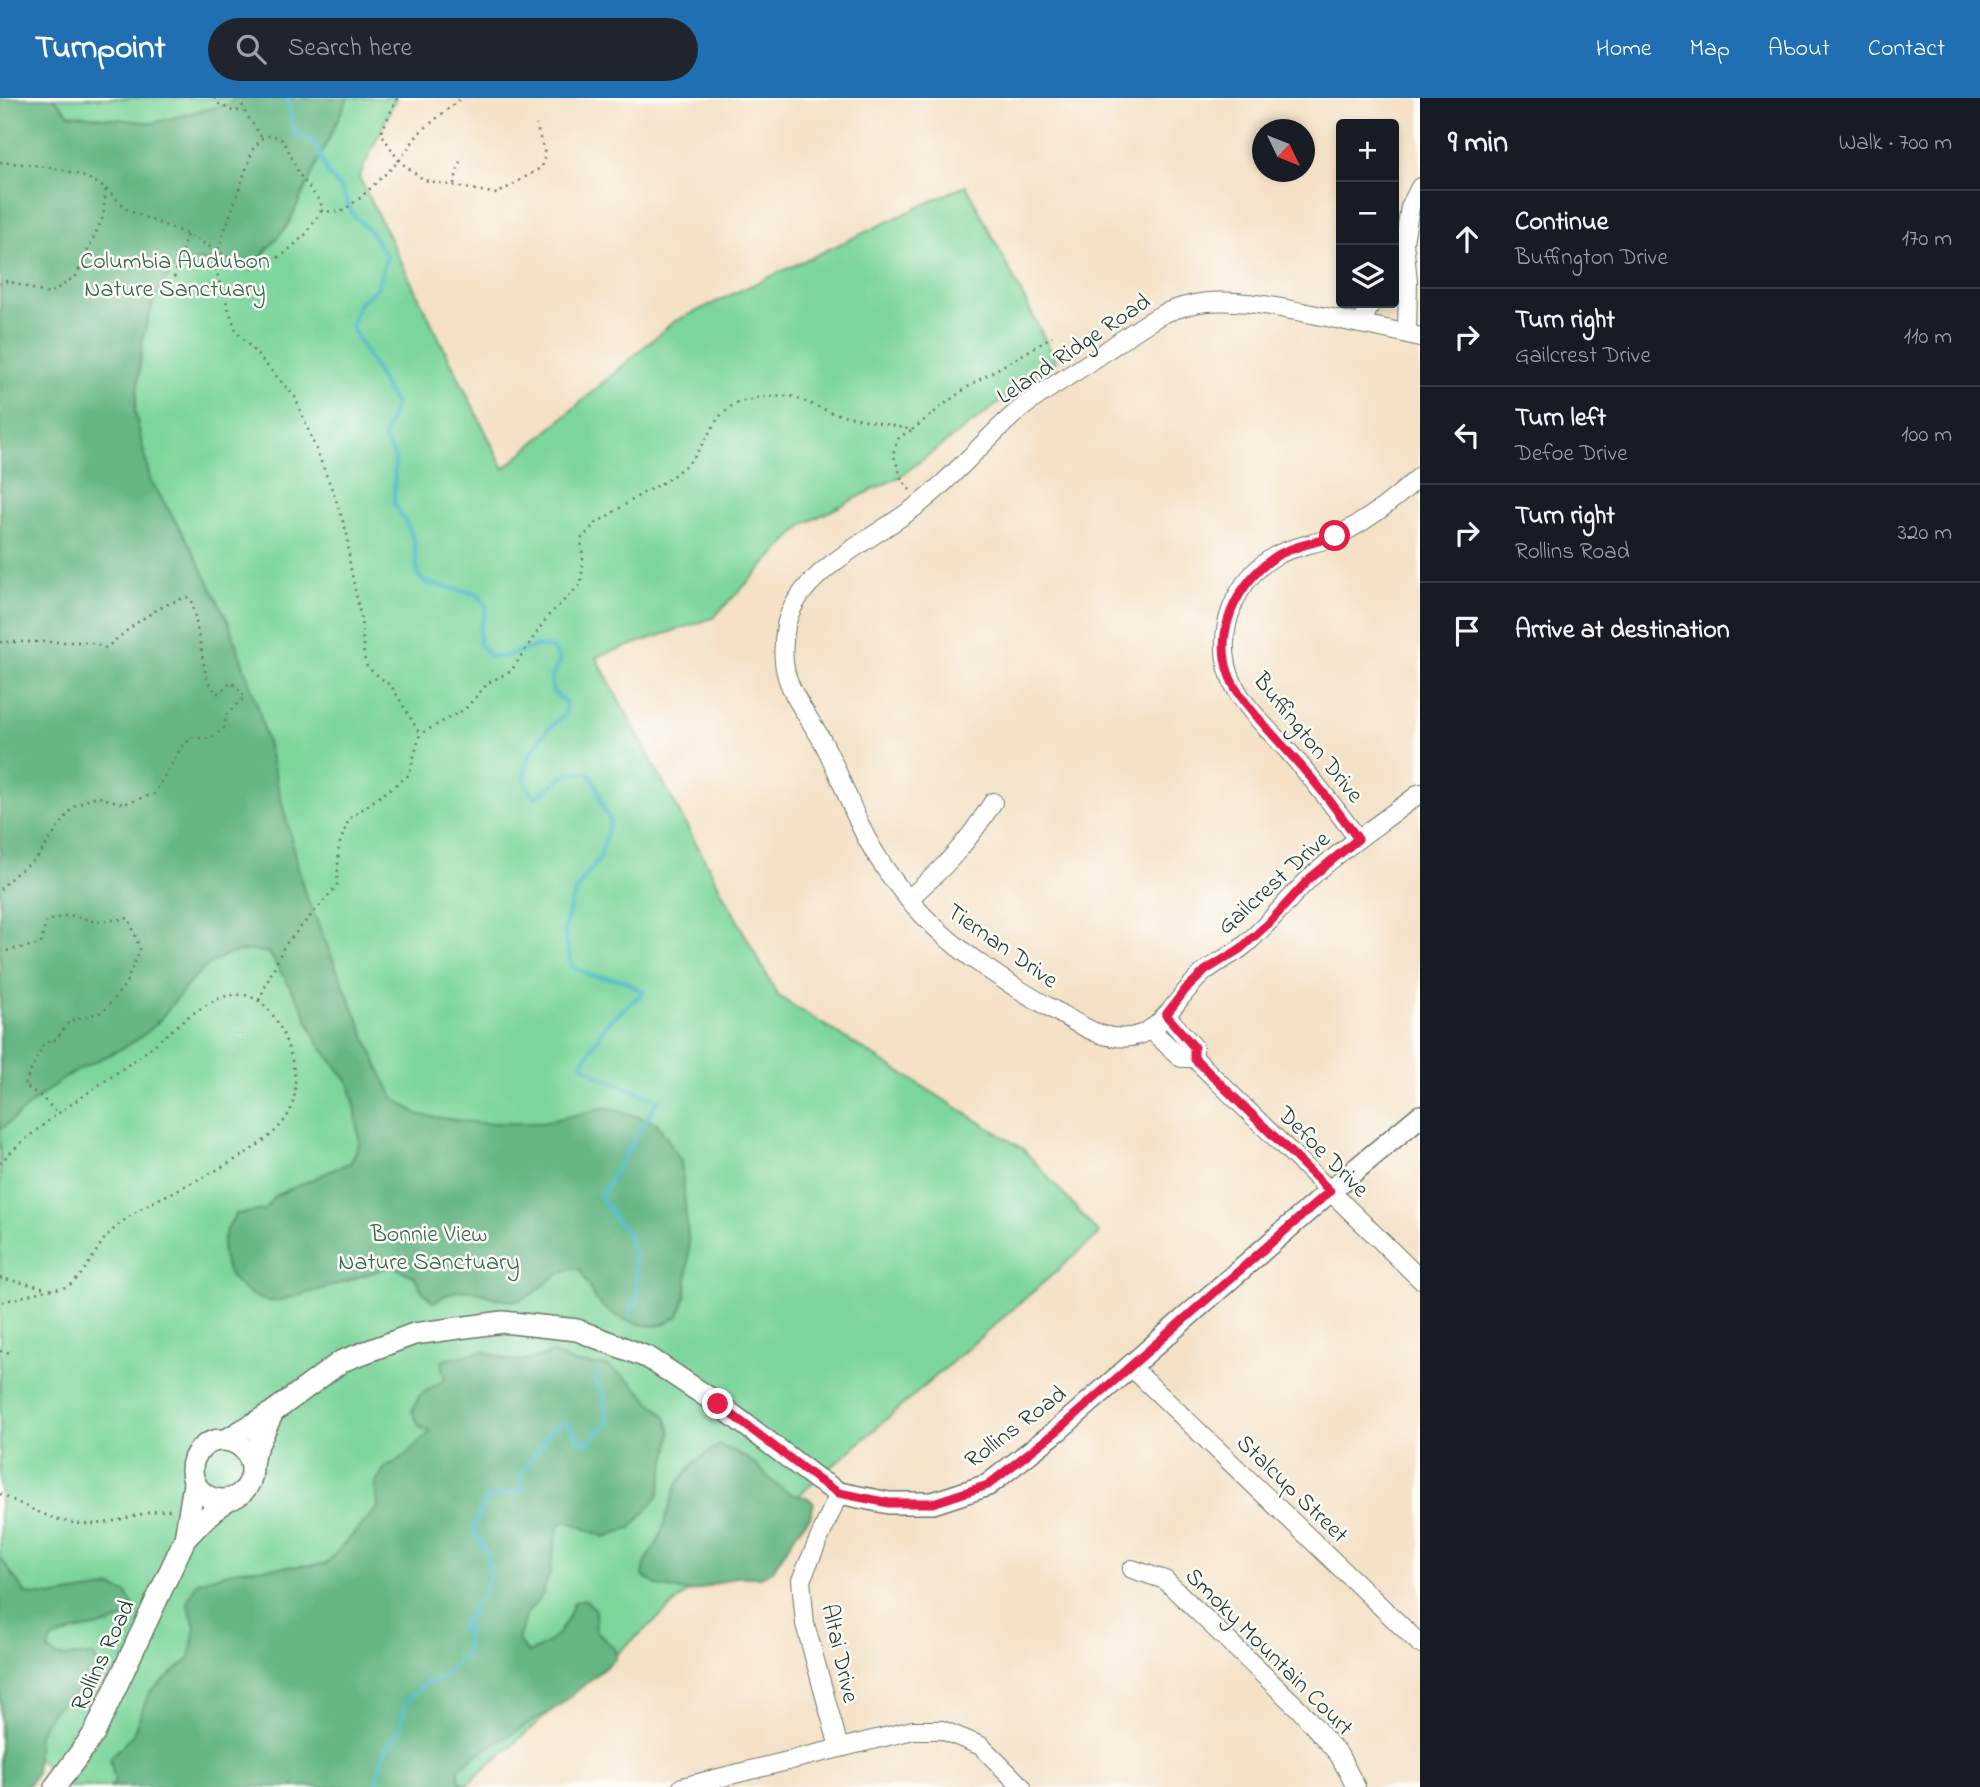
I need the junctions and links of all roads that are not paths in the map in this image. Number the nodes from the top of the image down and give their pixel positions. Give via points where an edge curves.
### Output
1 (1420, 187) edge
2 (1399, 249) edge
3 (1369, 308) edge
4 (1361, 324) junction
5 (1413, 335) edge
6 (1420, 475) edge
7 (787, 622) joint
8 (1420, 793) edge
9 (993, 802) dead end
10 (1358, 839) junction
11 (908, 900) junction
12 (1166, 1015) junction
13 (1150, 1029) junction
14 (1194, 1058) junction
15 (1420, 1116) edge
16 (1330, 1191) junction
17 (1420, 1279) edge
18 (1131, 1367) junction
19 (273, 1412) junction
20 (226, 1440) junction
21 (251, 1465) junction
22 (194, 1484) junction
23 (839, 1493) junction
24 (228, 1500) junction
25 (185, 1539) junction
26 (1132, 1569) dead end
27 (1420, 1644) edge
28 (839, 1747) junction
29 (694, 1785) edge
30 (55, 1787) edge
31 (1022, 1787) edge
32 (1356, 1787) edge

1 - 2 street
2 - 5 street via 1408,281
3 - 4 street
4 - 5 street, Leland Ridge Road
4 - 7 street, Leland Ridge Road via 1270,306 1207,302 1162,314 1012,415 921,503 820,572 800,593
6 - 10 street, Buffington Drive via 1392,502 1335,536 1277,555 1267,563 1248,579 1233,604 1223,636 1227,667 1238,694
7 - 11 street, Tiernan Drive via 787,679 866,837
8 - 10 street, Gailcrest Drive
9 - 11 street via 957,855
10 - 12 street, Gailcrest Drive via 1309,879 1240,949 1206,970
11 - 13 street, Tiernan Drive via 961,951 1090,1030 1124,1038
12 - 13 street, Tiernan Drive
12 - 14 street, Defoe Drive via 1194,1047
13 - 14 street, Defoe Drive via 1181,1058
14 - 16 street, Defoe Drive
15 - 16 street, Rollins Road
16 - 17 street, Defoe Drive
16 - 18 street, Rollins Road
18 - 23 street, Rollins Road via 988,1485 933,1503 889,1503
18 - 27 street, Stalcup Street
19 - 20 street, Rollins Road
19 - 21 street, Rollins Road
19 - 23 street, Rollins Road via 342,1361 414,1334 502,1322 577,1329 649,1358
20 - 21 street via 243,1448
20 - 22 street, Rollins Road via 209,1443 196,1454 191,1469
21 - 24 street, Rollins Road via 244,1491
22 - 24 street via 208,1498
22 - 25 street, Rollins Road
23 - 28 street, Altai Drive via 801,1580 805,1624
24 - 25 street, Rollins Road
25 - 30 street, Rollins Road via 94,1734
26 - 32 street, Smoky Mountain Court via 1165,1580 1300,1710 1339,1755
28 - 29 street
28 - 31 street via 913,1730 942,1730 981,1746

